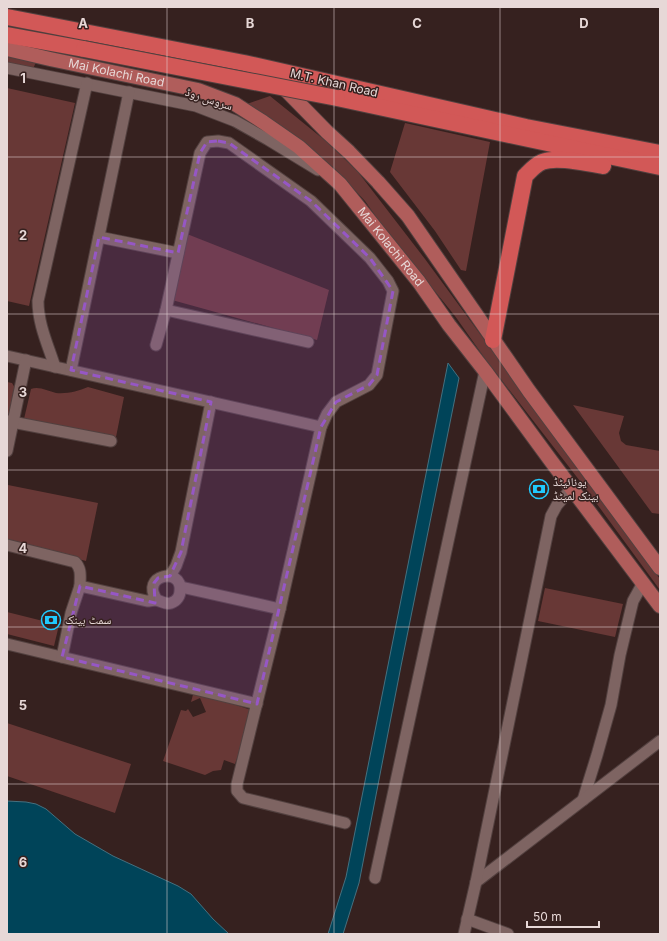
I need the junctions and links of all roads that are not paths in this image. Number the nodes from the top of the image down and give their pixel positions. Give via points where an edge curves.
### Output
1 (7, 18) edge
2 (7, 35) edge
3 (7, 48) edge
4 (50, 59) junction
5 (244, 63) junction
6 (7, 68) edge
7 (47, 76) junction
8 (87, 83) junction
9 (129, 92) junction
10 (526, 132) junction
11 (658, 162) edge
12 (340, 184) junction
13 (99, 237) junction
14 (178, 253) junction
15 (166, 310) junction
16 (493, 340) junction
17 (308, 342) dead end
18 (156, 345) dead end
19 (7, 356) edge
20 (26, 360) junction
21 (55, 367) junction
22 (70, 370) junction
23 (485, 371) junction
24 (211, 402) junction
25 (10, 421) edge
26 (321, 427) junction
27 (111, 442) dead end
28 (7, 451) edge
29 (572, 488) junction
30 (7, 545) edge
31 (660, 568) edge
32 (170, 576) junction
33 (643, 583) junction
34 (80, 586) junction
35 (181, 587) junction
36 (157, 600) junction
37 (660, 606) edge
38 (280, 610) junction
39 (7, 644) edge
40 (62, 657) junction
41 (257, 704) junction
42 (660, 741) edge
43 (583, 800) junction
44 (345, 824) dead end
45 (375, 878) dead end
46 (476, 882) junction
47 (467, 920) junction
48 (464, 934) edge
49 (508, 934) edge

1 - 5 highway, M.T. Khan Road
2 - 10 highway, M.T. Khan Road, bridge
3 - 4 main road, Mai Kolachi Road
4 - 7 street
4 - 12 main road, Mai Kolachi Road via 198,90 235,104 299,147
5 - 10 highway, M.T. Khan Road via 462,112
5 - 16 main road via 270,75 378,182 408,216
6 - 7 street, سروس روڈ
7 - 8 street, سروس روڈ
8 - 9 street, سروس روڈ
8 - 21 street via 38,301 38,312
9 - 12 street, سروس روڈ via 196,106 235,121
9 - 13 street
10 - 11 highway, M.T. Khan Road
11 - 16 highway via 623,170 580,162 543,161 525,176
12 - 23 main road, Mai Kolachi Road via 419,282
13 - 14 street
13 - 22 street
14 - 15 street
14 - 26 street via 200,153 207,142 218,141 229,143 311,201 370,258 393,291 377,375 369,384 336,402
15 - 17 street
15 - 18 street
16 - 31 main road
19 - 20 street
20 - 21 street
20 - 25 street
21 - 22 street
22 - 24 street
23 - 29 main road, Mai Kolachi Road
23 - 45 street
24 - 26 street
24 - 32 street via 181,552
25 - 27 street
25 - 28 street
26 - 38 street
29 - 33 main road, Mai Kolachi Road
29 - 46 street via 550,516
30 - 34 street via 75,562 79,566
32 - 35 street via 177,580
32 - 36 street via 158,578 154,583 154,595
33 - 37 main road, Mai Kolachi Road
33 - 43 street via 633,601 611,705
34 - 36 street via 147,601
34 - 40 street via 71,613
35 - 36 street via 177,600 164,604
35 - 38 street
38 - 41 street
39 - 40 street
40 - 41 street
41 - 44 street via 237,791 243,798
42 - 43 street
43 - 46 street
46 - 47 street
47 - 48 street
47 - 49 street

